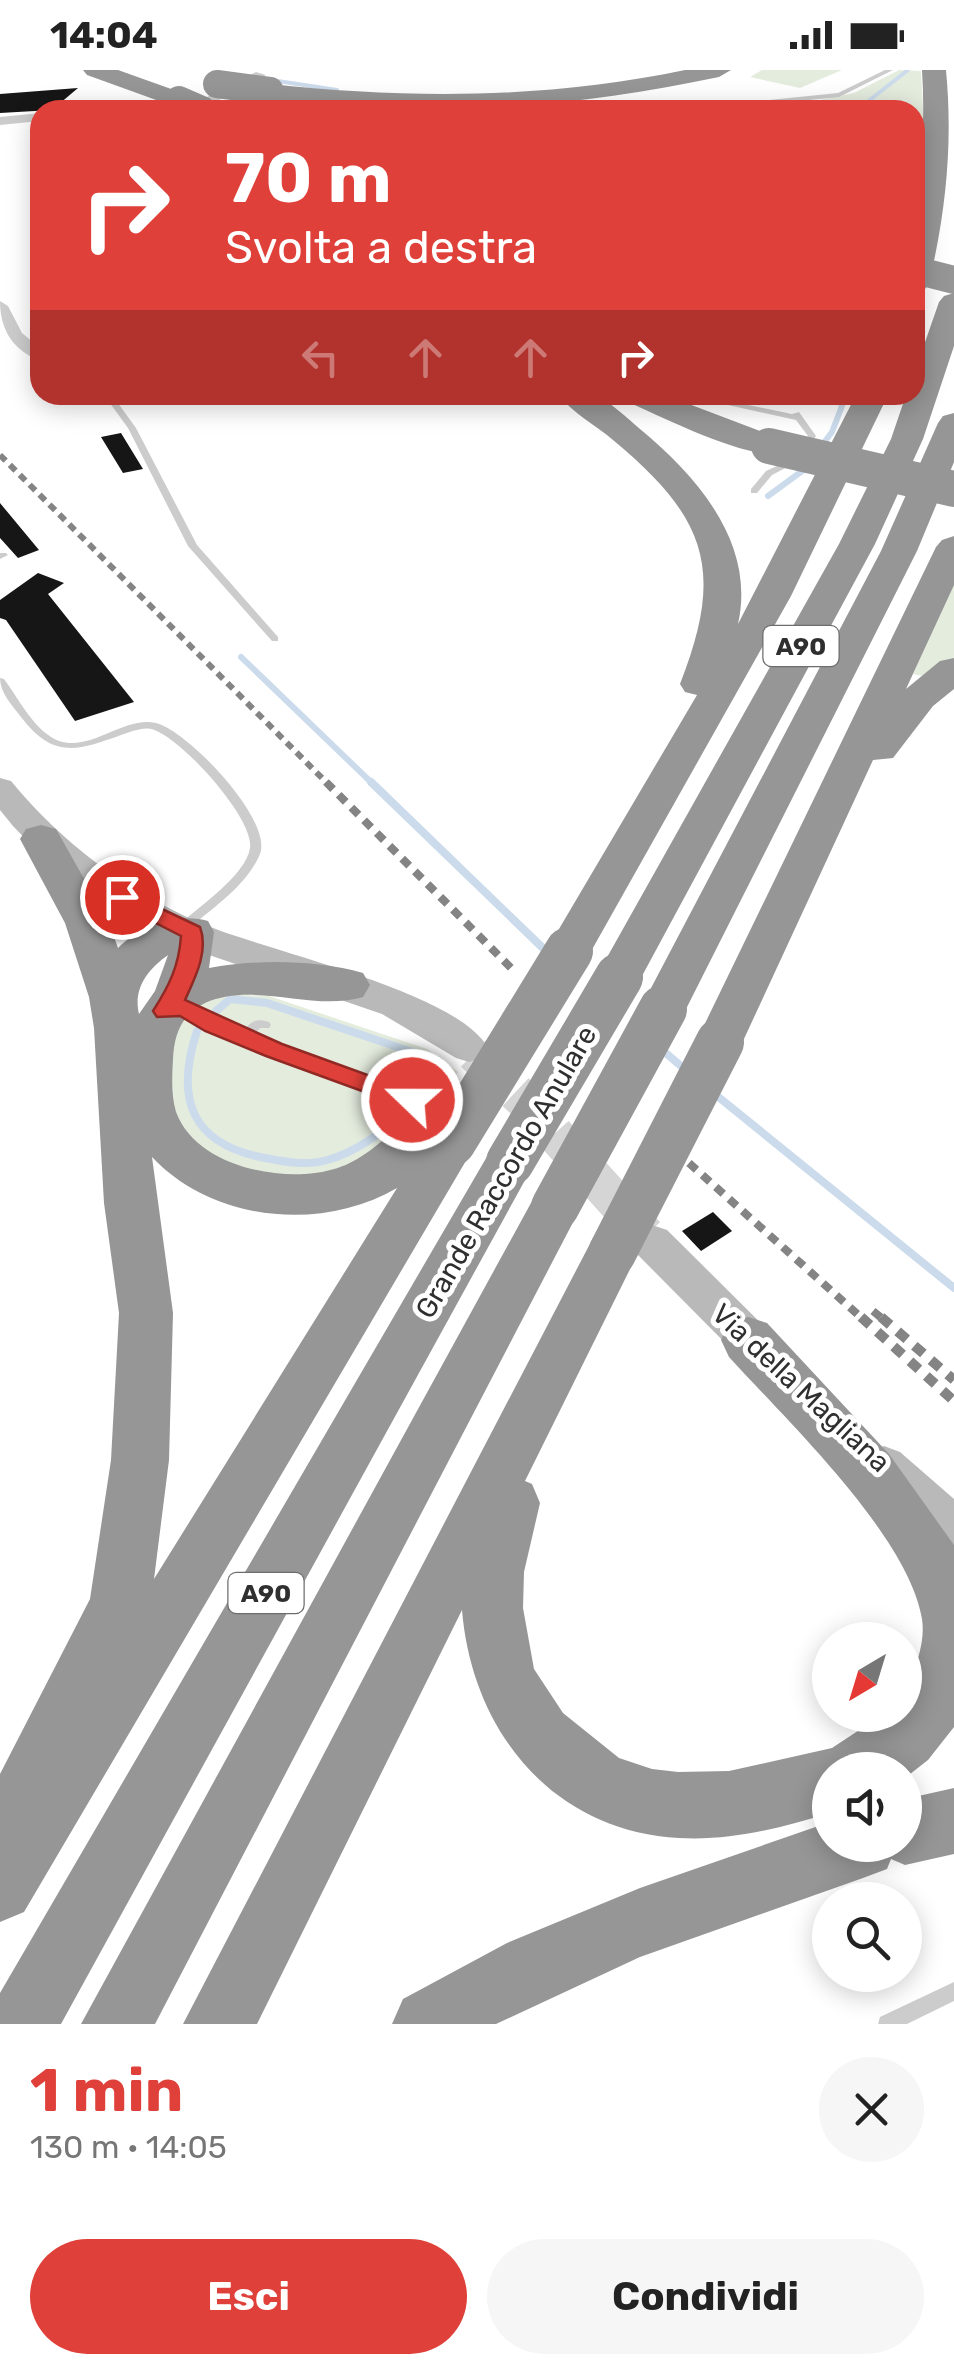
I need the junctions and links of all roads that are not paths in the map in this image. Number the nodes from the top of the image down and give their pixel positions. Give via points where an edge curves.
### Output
1 (96, 70) edge
2 (121, 70) edge
3 (157, 70) edge
4 (720, 70) edge
5 (890, 70) edge
6 (934, 70) edge
7 (265, 94) edge
8 (200, 96) edge
9 (222, 100) edge
10 (341, 100) edge
11 (550, 100) edge
12 (641, 100) edge
13 (789, 100) edge
14 (30, 118) edge
15 (0, 121) edge
16 (925, 222) edge
17 (925, 243) edge
18 (954, 256) edge
19 (925, 273) edge
20 (954, 280) edge
21 (954, 302) edge
22 (0, 306) edge
23 (30, 348) edge
24 (925, 387) edge
25 (115, 405) edge
26 (587, 405) edge
27 (662, 405) edge
28 (739, 405) edge
29 (867, 405) edge
30 (919, 405) edge
31 (954, 424) edge
32 (804, 447) dead end
33 (781, 454) junction
34 (954, 489) edge
35 (754, 490) dead end
36 (954, 546) edge
37 (275, 639) dead end
38 (954, 669) edge
39 (0, 680) edge
40 (0, 788) edge
41 (649, 814) junction
42 (41, 839) junction
43 (187, 930) junction
44 (748, 983) junction
45 (347, 985) junction
46 (112, 998) junction
47 (170, 1005) junction
48 (265, 1025) dead end
49 (245, 1037) junction
50 (468, 1048) tunnel mouth
51 (436, 1127) junction
52 (632, 1247) junction
53 (586, 1310) junction
54 (748, 1340) junction
55 (954, 1528) edge
56 (954, 1717) edge
57 (881, 1752) edge
58 (888, 1752) edge
59 (812, 1784) edge
60 (954, 1821) edge
61 (922, 1828) edge
62 (0, 1842) edge
63 (815, 1862) edge
64 (0, 1888) edge
65 (954, 1991) edge
66 (22, 2024) edge
67 (117, 2024) edge
68 (218, 2024) edge
69 (428, 2024) edge
70 (887, 2024) edge

1 - 8 highway
2 - 8 highway
3 - 8 highway
4 - 11 highway
4 - 12 highway
5 - 13 lane via 839,95
6 - 16 highway via 938,162
7 - 8 highway
7 - 9 street
7 - 10 highway
14 - 15 street
17 - 18 highway
19 - 20 highway, bridge
21 - 24 highway, Grande Raccordo Anulare / A90, bridge
22 - 23 street via 15,336
25 - 37 lane via 193,546
26 - 41 highway via 683,490 709,533 722,575 715,639
27 - 33 highway
28 - 32 lane via 798,416 812,436
29 - 41 highway, Grande Raccordo Anulare via 796,552
30 - 66 highway, Grande Raccordo Anulare / A90, bridge via 857,544 619,977
31 - 67 highway, Grande Raccordo Anulare / A90, bridge via 899,550 663,1009
33 - 34 highway, bridge
33 - 35 lane
36 - 44 highway
38 - 44 highway via 920,698 875,755
39 - 43 lane via 52,742 72,746 125,728 161,729 236,801 254,826 256,849
40 - 42 main road
41 - 51 highway, Grande Raccordo Anulare, bridge via 522,1029
42 - 43 main road via 94,879
42 - 46 highway via 86,923
43 - 45 main road
43 - 46 highway via 144,948
43 - 47 highway via 190,959
44 - 52 highway, bridge
45 - 47 highway via 203,986
45 - 50 main road via 412,1012
46 - 62 highway via 146,1312 140,1460 120,1604
47 - 49 lane
47 - 51 highway via 156,1023 149,1052 150,1106 173,1146 220,1180 273,1194 344,1189 380,1173
48 - 49 lane via 258,1023
49 - 51 lane via 386,1088
51 - 64 highway, Grande Raccordo Anulare
52 - 53 highway
52 - 54 main road, Via della Magliana
53 - 59 highway via 495,1546 490,1611 513,1696 532,1728 560,1755 627,1796 713,1806
53 - 68 highway
54 - 55 main road, Via della Magliana
54 - 57 highway via 899,1515 949,1602 951,1653 938,1694 912,1731
56 - 58 highway
60 - 61 highway
63 - 69 highway via 602,1937
65 - 70 lane

